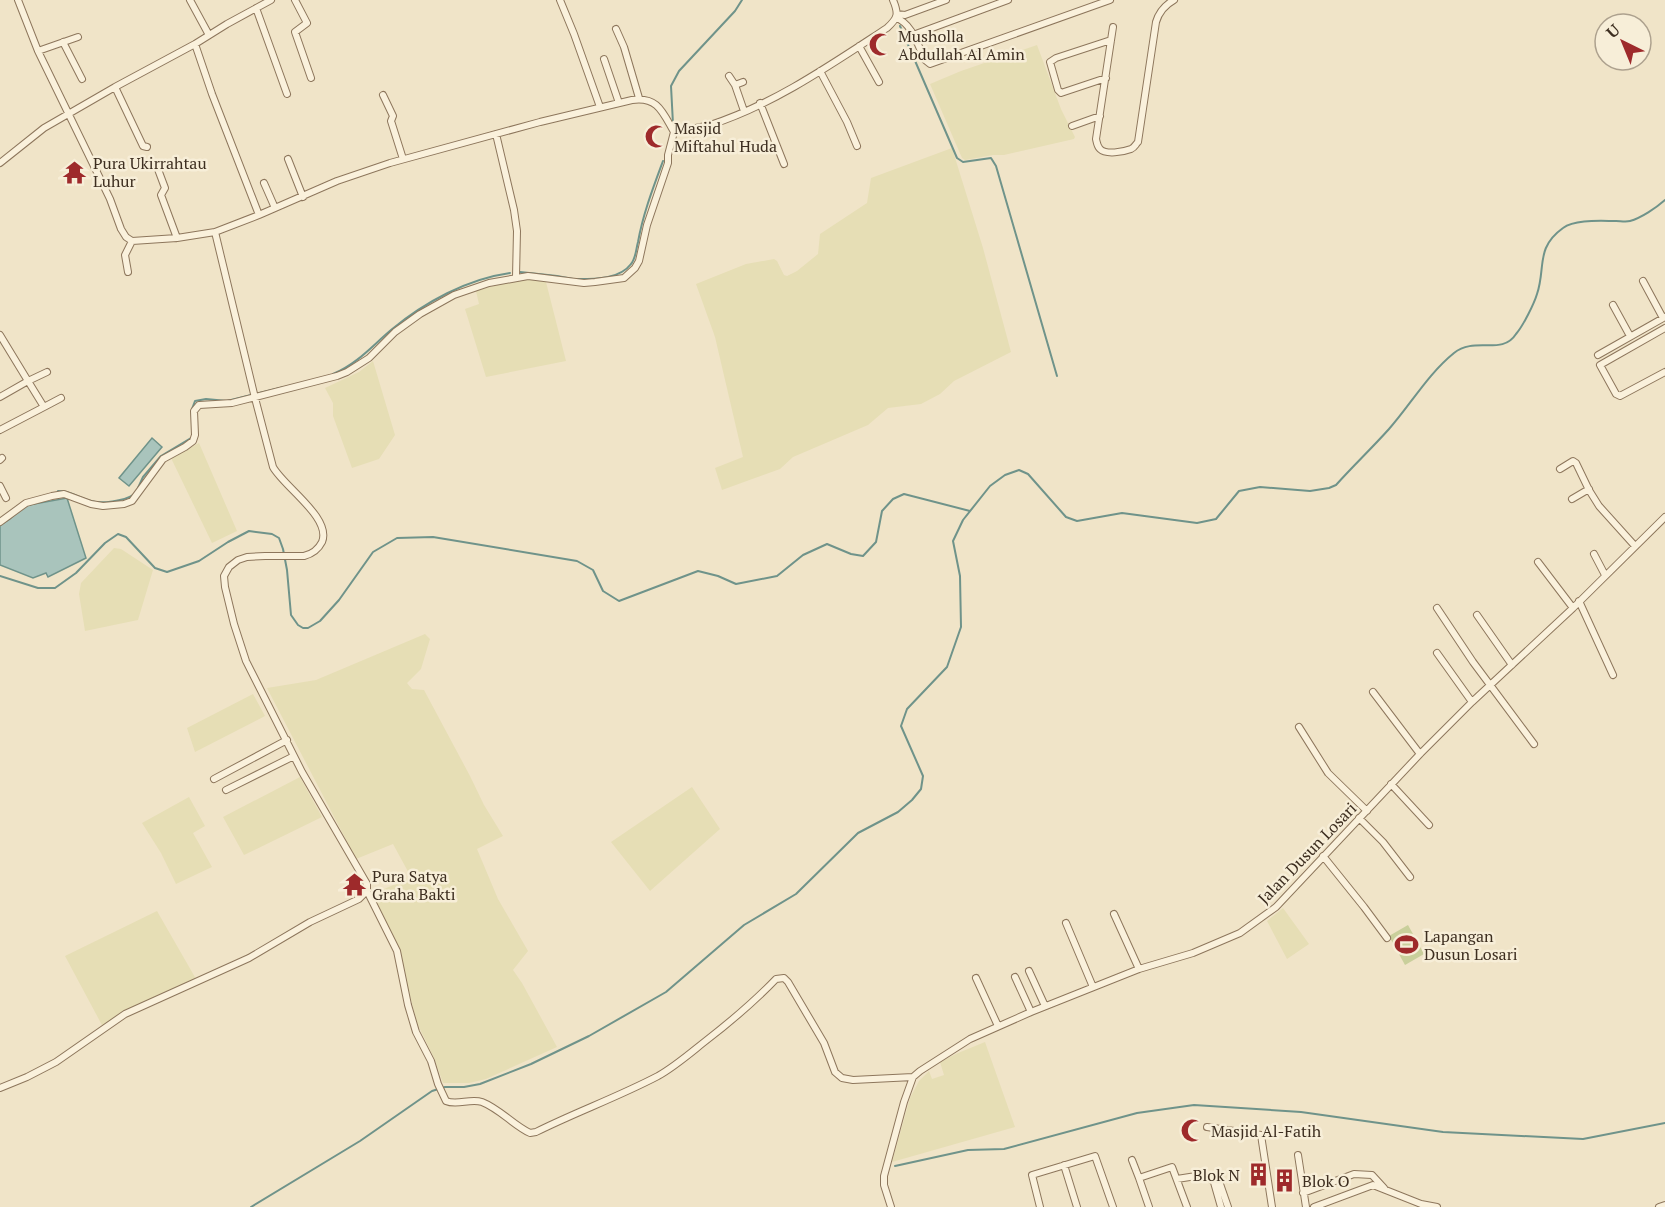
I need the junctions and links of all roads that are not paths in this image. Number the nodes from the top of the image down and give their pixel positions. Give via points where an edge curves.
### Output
1 (18, 0) edge
2 (190, 0) edge
3 (271, 0) edge
4 (295, 0) edge
5 (560, 0) edge
6 (892, 0) edge
7 (946, 0) edge
8 (1008, 0) edge
9 (1110, 0) edge
10 (1174, 0) edge
11 (256, 8) junction
12 (896, 16) junction
13 (1113, 27) dead end
14 (616, 29) dead end
15 (209, 35) junction
16 (913, 35) junction
17 (78, 37) dead end
18 (1111, 40) junction
19 (63, 42) junction
20 (195, 44) junction
21 (859, 46) junction
22 (38, 51) junction
23 (604, 59) dead end
24 (820, 71) junction
25 (729, 76) dead end
26 (311, 78) dead end
27 (1106, 78) junction
28 (82, 79) dead end
29 (743, 82) dead end
30 (879, 82) dead end
31 (735, 85) junction
32 (115, 87) junction
33 (287, 94) dead end
34 (383, 95) dead end
35 (639, 98) junction
36 (619, 103) junction
37 (760, 103) junction
38 (600, 107) junction
39 (744, 111) junction
40 (68, 115) junction
41 (1100, 116) junction
42 (1072, 126) dead end
43 (674, 132) junction
44 (496, 134) junction
45 (857, 146) dead end
46 (147, 147) dead end
47 (288, 159) dead end
48 (403, 159) junction
49 (0, 163) edge
50 (156, 164) dead end
51 (784, 164) dead end
52 (264, 183) dead end
53 (303, 197) junction
54 (275, 208) junction
55 (259, 215) junction
56 (215, 232) junction
57 (177, 238) junction
58 (132, 241) junction
59 (128, 272) dead end
60 (516, 277) junction
61 (1643, 281) dead end
62 (1613, 305) dead end
63 (1664, 317) edge
64 (1665, 328) edge
65 (0, 335) edge
66 (1630, 336) junction
67 (1598, 355) dead end
68 (47, 372) dead end
69 (1665, 372) edge
70 (28, 381) junction
71 (254, 395) junction
72 (0, 397) edge
73 (61, 398) dead end
74 (44, 407) junction
75 (0, 430) edge
76 (1560, 469) dead end
77 (0, 486) edge
78 (1589, 489) junction
79 (6, 498) dead end
80 (1572, 499) dead end
81 (1665, 517) edge
82 (0, 522) edge
83 (1635, 546) junction
84 (1594, 554) dead end
85 (1538, 562) dead end
86 (1605, 575) junction
87 (1579, 601) junction
88 (1437, 608) dead end
89 (1573, 608) junction
90 (1477, 615) dead end
91 (1437, 653) dead end
92 (1512, 664) junction
93 (1613, 675) dead end
94 (1490, 686) junction
95 (1373, 692) dead end
96 (1472, 702) junction
97 (1299, 727) dead end
98 (286, 740) junction
99 (1533, 744) dead end
100 (1420, 754) junction
101 (294, 756) junction
102 (214, 779) dead end
103 (1391, 784) junction
104 (226, 790) dead end
105 (1366, 811) junction
106 (1359, 818) junction
107 (1429, 825) dead end
108 (1323, 856) junction
109 (1410, 877) dead end
110 (367, 891) junction
111 (1114, 914) dead end
112 (1065, 923) dead end
113 (1387, 938) dead end
114 (1139, 969) junction
115 (1029, 971) dead end
116 (1015, 977) dead end
117 (976, 978) dead end
118 (1094, 987) junction
119 (1045, 1006) junction
120 (1030, 1012) junction
121 (998, 1026) junction
122 (913, 1077) junction
123 (0, 1088) edge
124 (1207, 1127) dead end
125 (1298, 1155) dead end
126 (1132, 1160) dead end
127 (1064, 1165) junction
128 (1139, 1179) junction
129 (1177, 1179) junction
130 (1213, 1179) junction
131 (1385, 1190) junction
132 (1303, 1193) junction
133 (1665, 1205) edge
134 (891, 1207) edge
135 (1040, 1207) edge
136 (1077, 1207) edge
137 (1113, 1207) edge
138 (1149, 1207) edge
139 (1187, 1207) edge
140 (1221, 1207) edge
141 (1228, 1207) edge
142 (1272, 1207) edge
143 (1306, 1207) edge
144 (1314, 1207) edge
145 (1437, 1207) edge
146 (1659, 1207) edge

1 - 22 street
2 - 15 street
3 - 11 street
4 - 26 street via 307,23 295,32
5 - 38 street
6 - 12 street
7 - 12 street
8 - 16 street
9 - 16 street via 930,64
10 - 41 street via 1158,14 1136,146 1107,153 1101,150 1096,139
11 - 15 street
11 - 33 street
12 - 16 street
12 - 21 street via 887,28
13 - 18 street
14 - 35 street
15 - 20 street
17 - 19 street
18 - 27 street
18 - 27 street via 1050,62 1061,93
19 - 22 street
19 - 28 street
20 - 32 street
20 - 55 street
21 - 24 street
21 - 30 street
22 - 40 street
23 - 36 street
24 - 37 street
24 - 45 street
25 - 31 street
27 - 41 street
29 - 31 street
31 - 39 street
32 - 40 street
32 - 46 street via 143,146
34 - 48 street via 393,116 391,121
35 - 36 street
35 - 43 street via 660,108
36 - 38 street
37 - 39 street
37 - 51 street
38 - 44 street
39 - 43 street via 712,124
40 - 49 street via 44,128
40 - 58 street via 121,229
41 - 42 street
43 - 60 street via 639,261 627,276 584,283
44 - 48 street
44 - 60 street via 517,231
47 - 53 street
48 - 53 street via 360,172
50 - 57 street via 165,188 161,195
52 - 54 street
53 - 54 street
54 - 55 street
55 - 56 street
56 - 57 street
56 - 71 street
57 - 58 street
58 - 59 street via 125,255
60 - 71 street via 471,288 439,303 408,322 347,372 328,380
61 - 63 street
62 - 66 street
63 - 66 street
64 - 69 street via 1600,365 1620,396
65 - 70 street
66 - 67 street
68 - 70 street
70 - 72 street
70 - 74 street
71 - 82 street via 232,403 196,407 193,441 163,459 132,501 103,506 64,495 52,496 26,503
71 - 98 street via 273,467 313,512 324,532 315,551 304,556 247,557 229,567 224,576 246,661
73 - 74 street
74 - 75 street
76 - 78 street via 1575,462
77 - 79 street
78 - 80 street
78 - 83 street
81 - 83 street, Jalan Dusun Losari
83 - 86 street, Jalan Dusun Losari
84 - 86 street
85 - 89 street
86 - 87 street, Jalan Dusun Losari
87 - 89 street, Jalan Dusun Losari
87 - 93 street
88 - 94 street
89 - 92 street, Jalan Dusun Losari
90 - 92 street
91 - 96 street
92 - 94 street, Jalan Dusun Losari
94 - 96 street, Jalan Dusun Losari
94 - 99 street
95 - 100 street
96 - 100 street, Jalan Dusun Losari
97 - 105 street via 1331,777
98 - 101 street
98 - 102 street
100 - 103 street, Jalan Dusun Losari
101 - 104 street
101 - 110 street via 367,884
103 - 105 street, Jalan Dusun Losari
103 - 107 street
105 - 106 street, Jalan Dusun Losari
106 - 108 street, Jalan Dusun Losari
106 - 109 street
108 - 113 street
108 - 114 street, Jalan Dusun Losari via 1276,907 1240,933 1193,953
110 - 122 street via 397,951 416,1032 446,1101 480,1101 530,1133 659,1075 744,1011 780,978 788,982 842,1078
110 - 123 street via 359,899 249,958 125,1014 56,1062
111 - 114 street
112 - 118 street
114 - 118 street, Jalan Dusun Losari
115 - 119 street
116 - 120 street
117 - 121 street
118 - 119 street, Jalan Dusun Losari
119 - 120 street, Jalan Dusun Losari
120 - 121 street, Jalan Dusun Losari
121 - 122 street, Jalan Dusun Losari via 970,1039
122 - 134 street via 884,1176
124 - 142 street via 1261,1135
125 - 132 street
126 - 128 street
127 - 135 street via 1032,1175
127 - 136 street
127 - 137 street via 1095,1156
128 - 129 street via 1172,1167
128 - 138 street
129 - 130 street
129 - 139 street
130 - 140 street
130 - 141 street via 1219,1181
131 - 132 street via 1372,1175 1354,1174
131 - 144 street via 1373,1185
131 - 145 street
132 - 143 street
133 - 146 street

